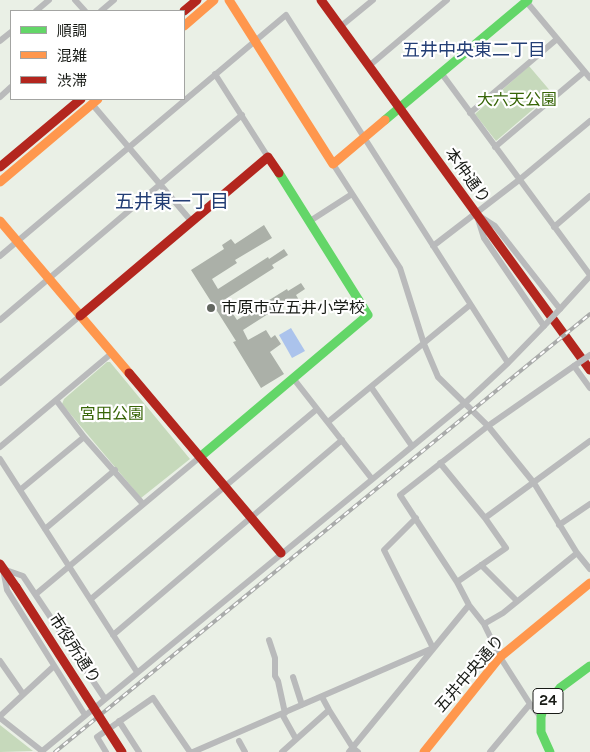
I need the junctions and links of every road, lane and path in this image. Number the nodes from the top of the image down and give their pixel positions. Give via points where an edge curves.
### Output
1 (49, 0) edge
2 (76, 0) edge
3 (114, 0) edge
4 (197, 0) edge
5 (214, 0) edge
6 (229, 0) edge
7 (321, 0) edge
8 (372, 0) edge
9 (447, 0) edge
10 (526, 1) edge
11 (37, 10) edge
12 (84, 10) edge
13 (102, 10) edge
14 (185, 11) edge
15 (185, 25) edge
16 (340, 27) junction
17 (10, 33) edge
18 (557, 39) junction
19 (0, 41) edge
20 (254, 41) junction
21 (369, 66) junction
22 (584, 72) junction
23 (216, 74) junction
24 (442, 74) junction
25 (590, 78) edge
26 (10, 88) edge
27 (0, 97) edge
28 (80, 100) edge
29 (95, 101) edge
30 (400, 109) junction
31 (470, 113) junction
32 (242, 115) junction
33 (590, 122) edge
34 (364, 140) junction
35 (129, 147) junction
36 (495, 147) junction
37 (268, 158) junction
38 (333, 164) junction
39 (0, 167) edge
40 (519, 180) junction
41 (0, 182) edge
42 (160, 185) junction
43 (352, 194) junction
44 (590, 196) edge
45 (476, 214) junction
46 (0, 221) edge
47 (310, 221) junction
48 (192, 222) junction
49 (554, 228) junction
50 (17, 242) junction
51 (433, 246) junction
52 (0, 256) edge
53 (590, 275) edge
54 (49, 278) junction
55 (470, 306) junction
56 (560, 309) junction
57 (80, 316) junction
58 (0, 320) edge
59 (544, 326) junction
60 (424, 344) junction
61 (112, 353) junction
62 (590, 355) edge
63 (508, 364) junction
64 (574, 366) junction
65 (590, 370) edge
66 (293, 378) junction
67 (0, 383) edge
68 (371, 387) junction
69 (590, 388) edge
70 (56, 400) junction
71 (465, 403) junction
72 (317, 409) junction
73 (328, 422) junction
74 (488, 426) junction
75 (84, 436) junction
76 (342, 440) junction
77 (590, 441) edge
78 (412, 446) junction
79 (0, 447) edge
80 (200, 457) junction
81 (0, 458) edge
82 (440, 464) junction
83 (114, 470) junction
84 (372, 479) junction
85 (534, 483) junction
86 (225, 487) junction
87 (20, 490) junction
88 (143, 504) junction
89 (590, 504) edge
90 (251, 518) junction
91 (416, 518) junction
92 (485, 518) junction
93 (559, 525) junction
94 (45, 529) junction
95 (577, 553) junction
96 (281, 554) junction
97 (481, 565) junction
98 (2, 566) edge
99 (69, 566) junction
100 (590, 569) edge
101 (457, 582) junction
102 (590, 582) edge
103 (36, 594) junction
104 (91, 600) junction
105 (517, 601) junction
106 (469, 605) junction
107 (484, 624) junction
108 (113, 635) junction
109 (269, 640) dead end
110 (433, 648) junction
111 (500, 657) junction
112 (0, 661) edge
113 (54, 666) junction
114 (590, 666) edge
115 (137, 672) junction
116 (293, 677) dead end
117 (23, 694) junction
118 (322, 697) junction
119 (105, 699) junction
120 (530, 704) junction
121 (302, 706) junction
122 (329, 710) junction
123 (283, 713) junction
124 (85, 715) junction
125 (0, 717) edge
126 (541, 717) junction
127 (120, 721) junction
128 (296, 739) junction
129 (239, 741) dead end
130 (354, 751) edge
131 (41, 752) edge
132 (106, 752) edge
133 (122, 752) edge
134 (139, 752) edge
135 (192, 752) edge
136 (246, 752) edge
137 (282, 752) edge
138 (424, 752) edge
139 (490, 752) edge
140 (550, 752) edge

1 - 11 street
2 - 12 street
3 - 13 street
4 - 14 street
5 - 15 street
6 - 20 street
7 - 16 street, 本仲通り
8 - 16 street
9 - 21 street
10 - 18 street
10 - 24 street
16 - 21 street, 本仲通り
17 - 19 street
18 - 22 street
18 - 31 street
20 - 23 street
20 - 34 street via 286,15
20 - 38 street
21 - 30 street, 本仲通り
22 - 25 street
22 - 36 street
23 - 32 street
23 - 35 street
24 - 30 street
24 - 31 street
26 - 27 street
28 - 39 street
29 - 35 street
29 - 41 street
30 - 34 street
30 - 45 street, 本仲通り
31 - 36 street
32 - 37 street
32 - 42 street
33 - 40 street
34 - 38 street
34 - 51 street
35 - 42 street
35 - 50 street
36 - 40 street
37 - 47 street
37 - 48 street
38 - 43 street
40 - 45 street
40 - 49 street
42 - 48 street
42 - 54 street
43 - 47 street
43 - 60 street via 400,268
44 - 49 street
45 - 51 street
45 - 56 street via 495,226
45 - 59 street via 484,238
45 - 65 street, 本仲通り
46 - 50 street
47 - 66 street via 368,315
48 - 57 street
49 - 53 street
50 - 52 street
50 - 54 street
51 - 55 street
53 - 56 street
54 - 57 street
54 - 58 street
55 - 60 street
55 - 63 street
56 - 59 street, bridge
57 - 61 street
57 - 67 street
59 - 63 street
60 - 68 street
60 - 71 street via 438,377
61 - 70 street
61 - 80 street
62 - 64 street, bridge
63 - 71 street
64 - 69 street
64 - 74 street
66 - 72 street
66 - 80 street
68 - 73 street
68 - 78 street
70 - 75 street
70 - 79 street
71 - 74 street
71 - 78 street
72 - 73 street
72 - 86 street
73 - 76 street
74 - 82 street
74 - 85 street
75 - 83 street
75 - 87 street
76 - 84 street
76 - 90 street
77 - 85 street
78 - 84 street
80 - 86 street
80 - 88 street
81 - 87 street
82 - 91 street via 400,494
82 - 92 street
83 - 88 street
83 - 94 street
84 - 96 street
85 - 92 street
85 - 93 street
86 - 90 street
86 - 104 street
87 - 94 street
88 - 99 street
89 - 93 street
90 - 96 street
90 - 108 street
91 - 101 street
91 - 110 street via 384,550
92 - 97 street via 506,548
93 - 95 street
94 - 99 street
95 - 100 street
95 - 105 street
96 - 115 street
97 - 101 street
97 - 105 street
98 - 103 street via 22,576
98 - 113 street via 7,590
98 - 133 street, 市役所通り, bridge
99 - 103 street
99 - 104 street
101 - 106 street
102 - 111 street, 五井中央通り
103 - 119 street
104 - 108 street
105 - 107 street
106 - 107 street
106 - 110 street
107 - 111 street
108 - 115 street
109 - 123 street via 275,658 275,676
110 - 118 street
110 - 130 street
111 - 120 street
111 - 138 street, 五井中央通り
112 - 117 street
113 - 117 street
113 - 124 street
114 - 126 street, 24 via 560,688 543,709
115 - 119 street
116 - 121 street
117 - 125 street
118 - 121 street
118 - 122 street
119 - 124 street
120 - 126 street
120 - 139 street
121 - 123 street
122 - 128 street
122 - 130 street
123 - 128 street
123 - 135 street
124 - 131 street
125 - 131 street
126 - 140 street, 24 via 541,732
127 - 132 street via 97,737
127 - 134 street
127 - 135 street via 153,698
128 - 137 street
129 - 136 street

